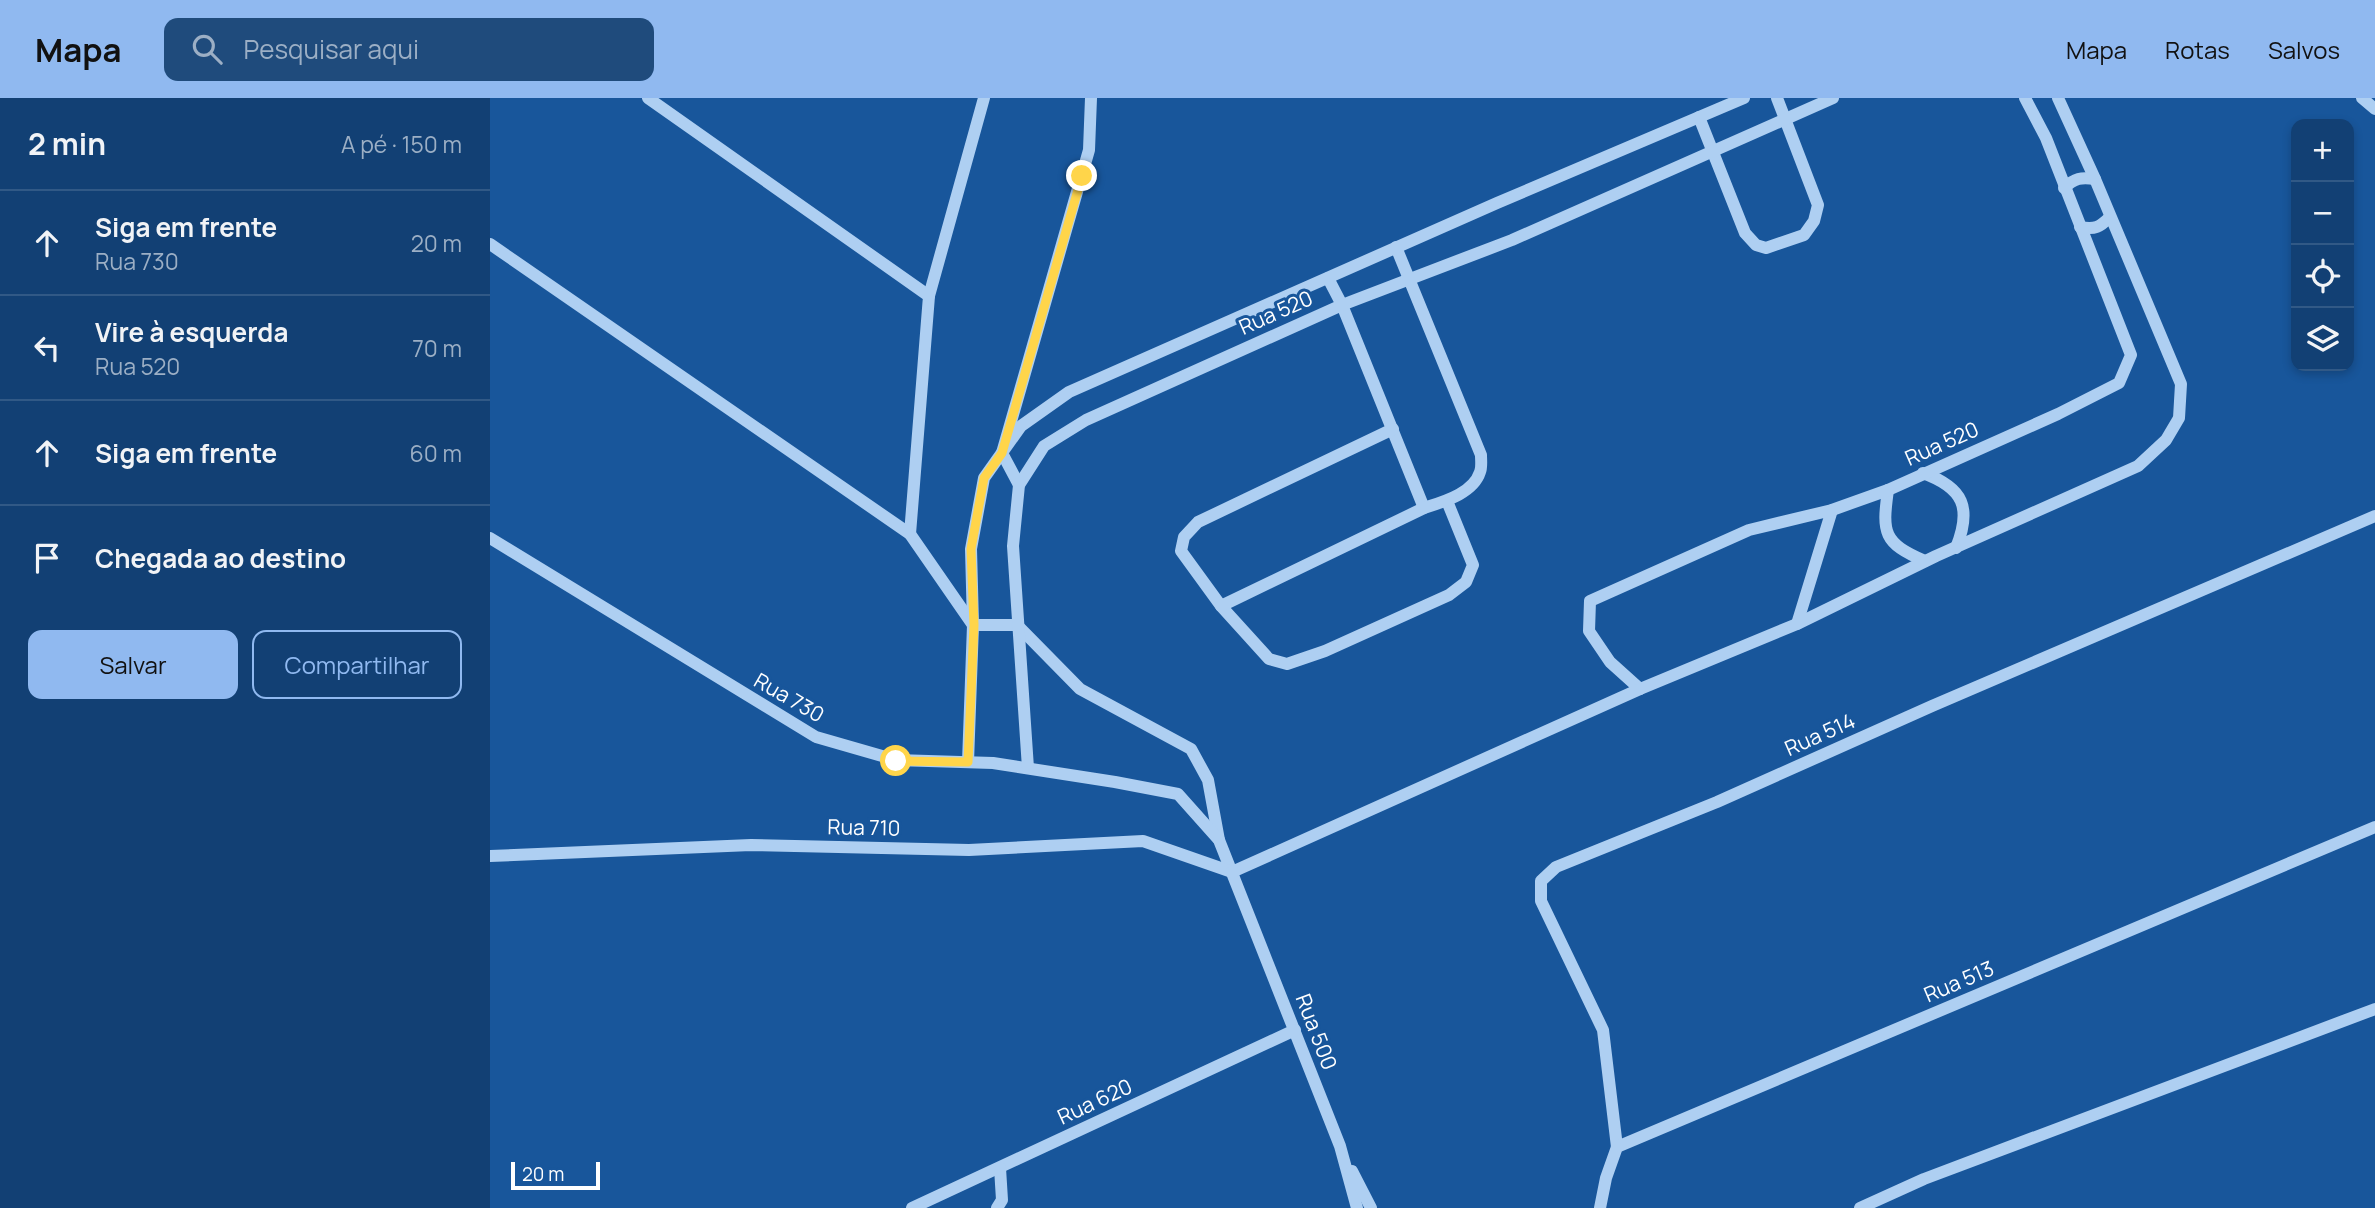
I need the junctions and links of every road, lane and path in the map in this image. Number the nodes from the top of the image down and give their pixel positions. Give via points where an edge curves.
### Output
1 (648, 98) edge
2 (984, 98) edge
3 (1091, 98) edge
4 (1744, 98) edge
5 (1777, 98) edge
6 (1833, 98) edge
7 (2025, 98) edge
8 (2058, 98) edge
9 (2362, 98) edge
10 (2375, 109) edge
11 (1699, 117) junction
12 (1784, 120) junction
13 (1712, 152) junction
14 (2095, 179) junction
15 (2064, 188) junction
16 (2110, 217) junction
17 (2080, 227) junction
18 (490, 244) edge
19 (1396, 247) junction
20 (1328, 278) junction
21 (1408, 279) junction
22 (929, 296) junction
23 (1342, 305) junction
24 (1393, 429) junction
25 (1002, 453) junction
26 (1923, 473) junction
27 (1019, 485) junction
28 (1888, 490) junction
29 (1447, 501) junction
30 (1424, 508) junction
31 (1832, 510) junction
32 (2375, 516) edge
33 (910, 534) junction
34 (490, 538) edge
35 (1956, 548) junction
36 (1925, 561) junction
37 (1221, 606) junction
38 (1797, 624) junction
39 (974, 625) junction
40 (1017, 625) junction
41 (1640, 689) junction
42 (968, 762) junction
43 (1028, 768) junction
44 (2375, 827) edge
45 (1219, 840) junction
46 (490, 856) edge
47 (1232, 872) junction
48 (2375, 1009) edge
49 (1295, 1030) junction
50 (1339, 1146) junction
51 (1617, 1147) junction
52 (1000, 1168) junction
53 (1356, 1207) edge
54 (912, 1208) edge
55 (998, 1208) edge
56 (1371, 1208) edge
57 (1600, 1208) edge
58 (1860, 1208) edge

1 - 22 lane
2 - 22 lane
3 - 25 lane via 1089,150
4 - 11 lane, Rua 520
5 - 12 lane
6 - 12 lane, Rua 520
7 - 15 lane, Rua 520
8 - 14 lane
9 - 10 lane
11 - 13 lane
11 - 19 lane, Rua 520
12 - 13 lane, Rua 520
12 - 13 lane via 1818,205 1804,235 1766,248 1756,245 1745,233
13 - 21 lane, Rua 520 via 1512,240
14 - 15 lane via 2073,180
14 - 16 lane
15 - 17 lane, Rua 520
16 - 17 lane via 2101,227
16 - 35 lane via 2181,384 2179,418 2166,440 2138,466
17 - 26 lane, Rua 520 via 2131,355 2119,383
18 - 33 lane
19 - 20 lane, Rua 520
19 - 21 lane
20 - 23 lane
20 - 25 lane, Rua 520 via 1069,392 1021,426
21 - 23 lane, Rua 520
21 - 29 lane via 1481,455 1480,472 1472,485
22 - 33 lane
23 - 24 lane
23 - 27 lane, Rua 520 via 1086,419 1044,446
24 - 30 lane
24 - 37 lane via 1198,522 1184,537 1181,551
25 - 27 lane
25 - 39 lane, Rua 520 via 984,478 971,549
26 - 28 lane, Rua 520
26 - 35 lane via 1950,485 1958,494 1965,519
27 - 40 lane, Rua 520 via 1013,546
28 - 31 lane, Rua 520
28 - 36 lane via 1884,515 1891,540
29 - 30 lane
29 - 37 lane via 1473,565 1466,582 1449,595 1287,664 1269,659
30 - 37 lane
31 - 38 lane
31 - 41 lane, Rua 520 via 1749,530 1590,601 1589,631 1611,662
32 - 51 lane, Rua 514 via 1717,802 1556,867 1541,881 1541,901 1602,1030
33 - 39 lane
34 - 42 lane, Rua 730 via 816,737 896,761
35 - 36 lane
36 - 38 lane
38 - 41 lane
39 - 40 lane
39 - 42 lane, Rua 520
40 - 43 lane, Rua 520
40 - 45 lane via 1080,689 1191,749 1209,780
41 - 47 lane
42 - 43 lane, Rua 730
43 - 45 lane, Rua 730 via 1178,794
44 - 51 lane, Rua 513
45 - 47 lane, Rua 730
46 - 47 lane, Rua 710 via 751,845 970,850 1143,841
47 - 49 lane, Rua 500
48 - 58 lane via 1924,1179
49 - 50 lane, Rua 500
49 - 52 lane, Rua 620
50 - 53 lane, Rua 500
50 - 56 lane
51 - 57 lane
52 - 54 lane, Rua 620
52 - 55 lane via 1002,1200

